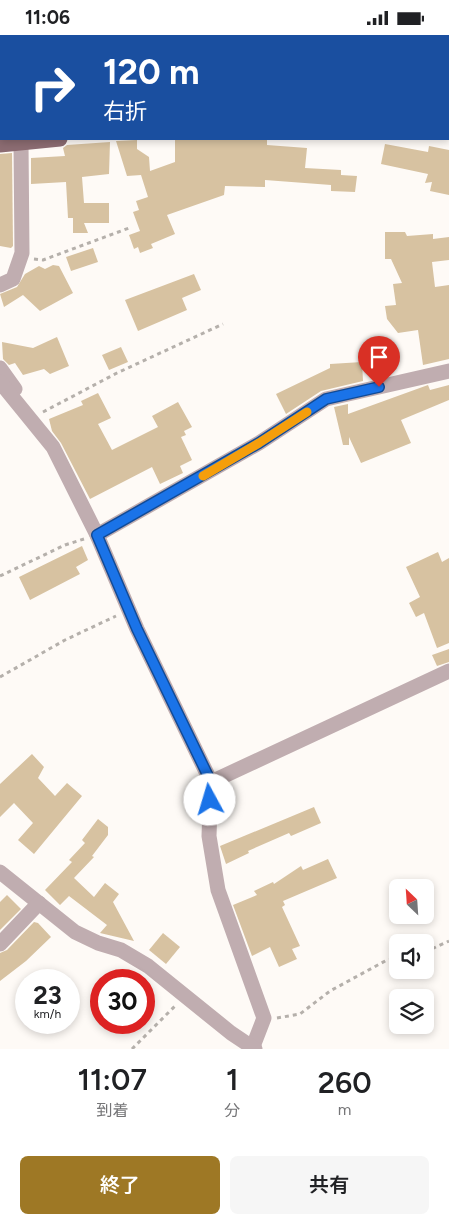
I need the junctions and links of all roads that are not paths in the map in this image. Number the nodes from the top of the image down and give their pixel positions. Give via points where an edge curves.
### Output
1 (50, 140) edge
2 (21, 143) junction
3 (0, 145) edge
4 (0, 285) edge
5 (0, 368) edge
6 (449, 371) edge
7 (0, 382) edge
8 (36, 424) junction
9 (97, 535) junction
10 (449, 671) edge
11 (211, 782) junction
12 (3, 879) edge
13 (39, 903) junction
14 (0, 944) edge
15 (254, 1048) edge

1 - 2 main road
2 - 3 main road
2 - 4 street via 21,258 13,279
5 - 8 street
6 - 9 street via 326,399 259,443
7 - 8 street
8 - 9 street via 53,447
9 - 11 street
10 - 11 street
11 - 15 street via 209,836 218,890 264,1018
12 - 13 street
13 - 14 street
13 - 15 street via 75,931 148,966

